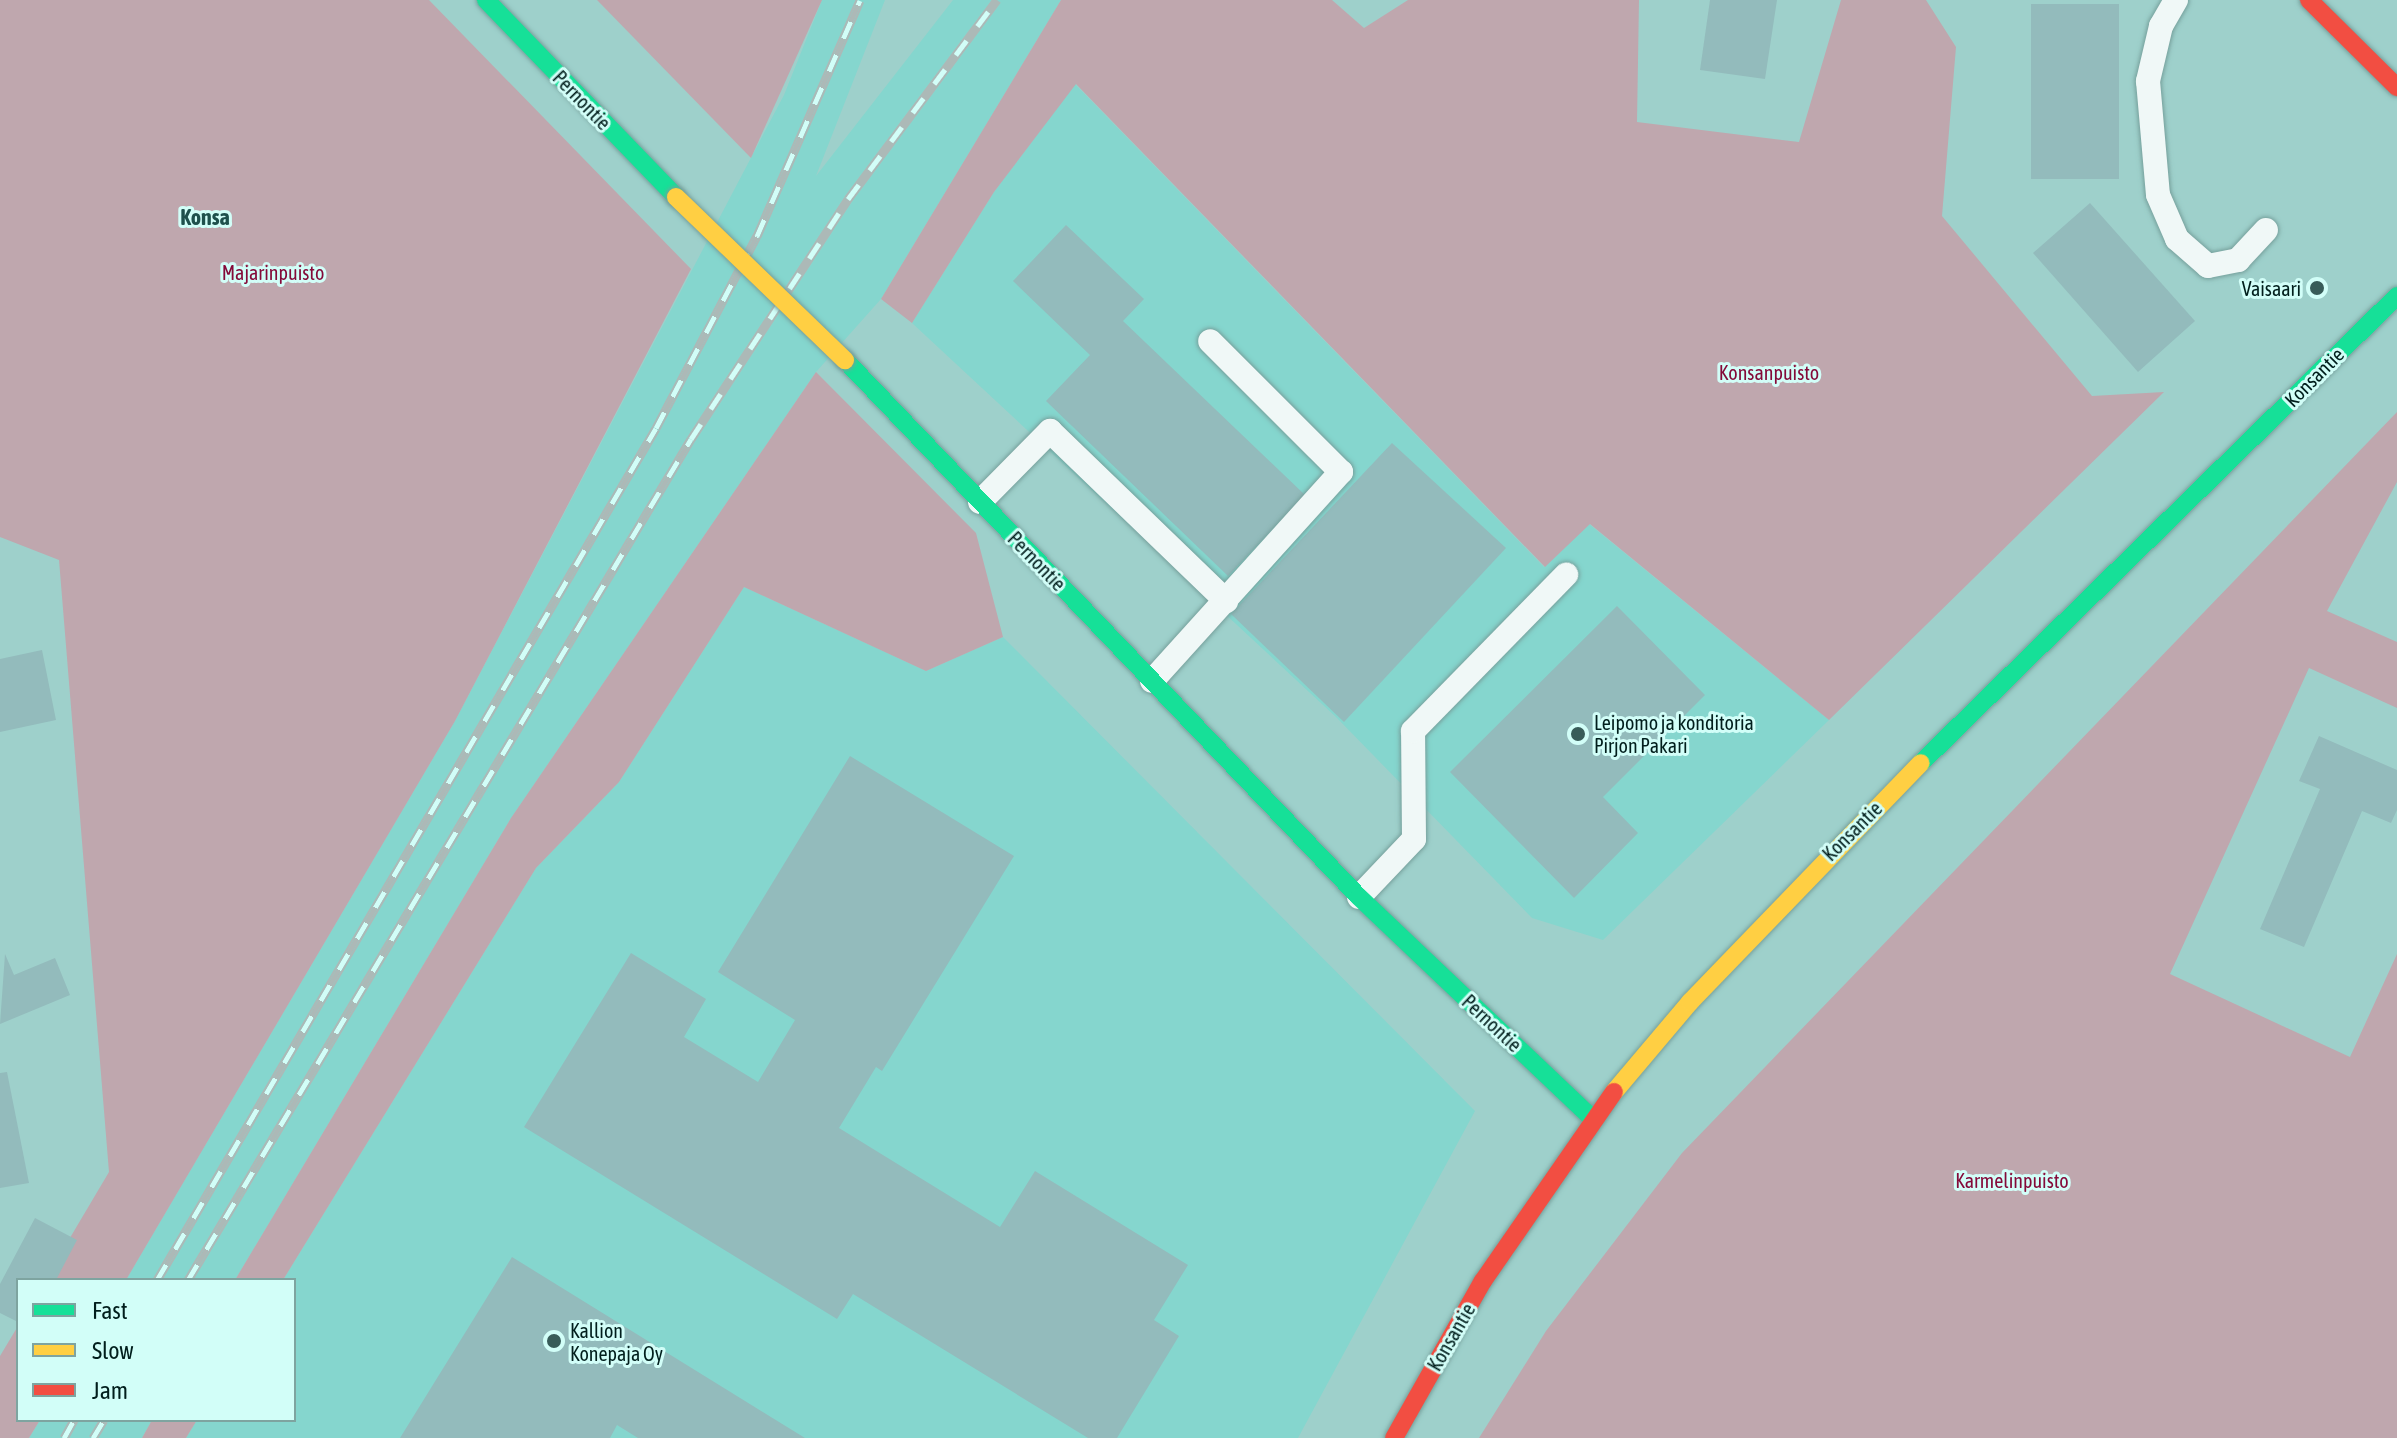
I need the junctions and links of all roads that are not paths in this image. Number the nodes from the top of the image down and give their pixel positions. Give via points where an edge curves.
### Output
1 (486, 0) edge
2 (2176, 0) edge
3 (2309, 0) edge
4 (2397, 87) edge
5 (2266, 230) dead end
6 (2397, 296) edge
7 (1210, 341) dead end
8 (980, 502) junction
9 (1566, 575) dead end
10 (1226, 601) junction
11 (1152, 681) junction
12 (1359, 897) junction
13 (1592, 1118) junction
14 (1394, 1438) edge

1 - 8 street, Pernontie, bridge
2 - 5 lane via 2161,26 2148,81 2158,195 2177,239 2208,266 2238,260
3 - 4 street
6 - 13 street, Konsantie via 1826,857
7 - 10 lane via 1341,472
8 - 10 lane via 1050,431
8 - 11 street, Pernontie
9 - 12 lane via 1413,731 1414,839
10 - 11 lane
11 - 12 street, Pernontie
12 - 13 street, Pernontie
13 - 14 street, Konsantie via 1483,1281

